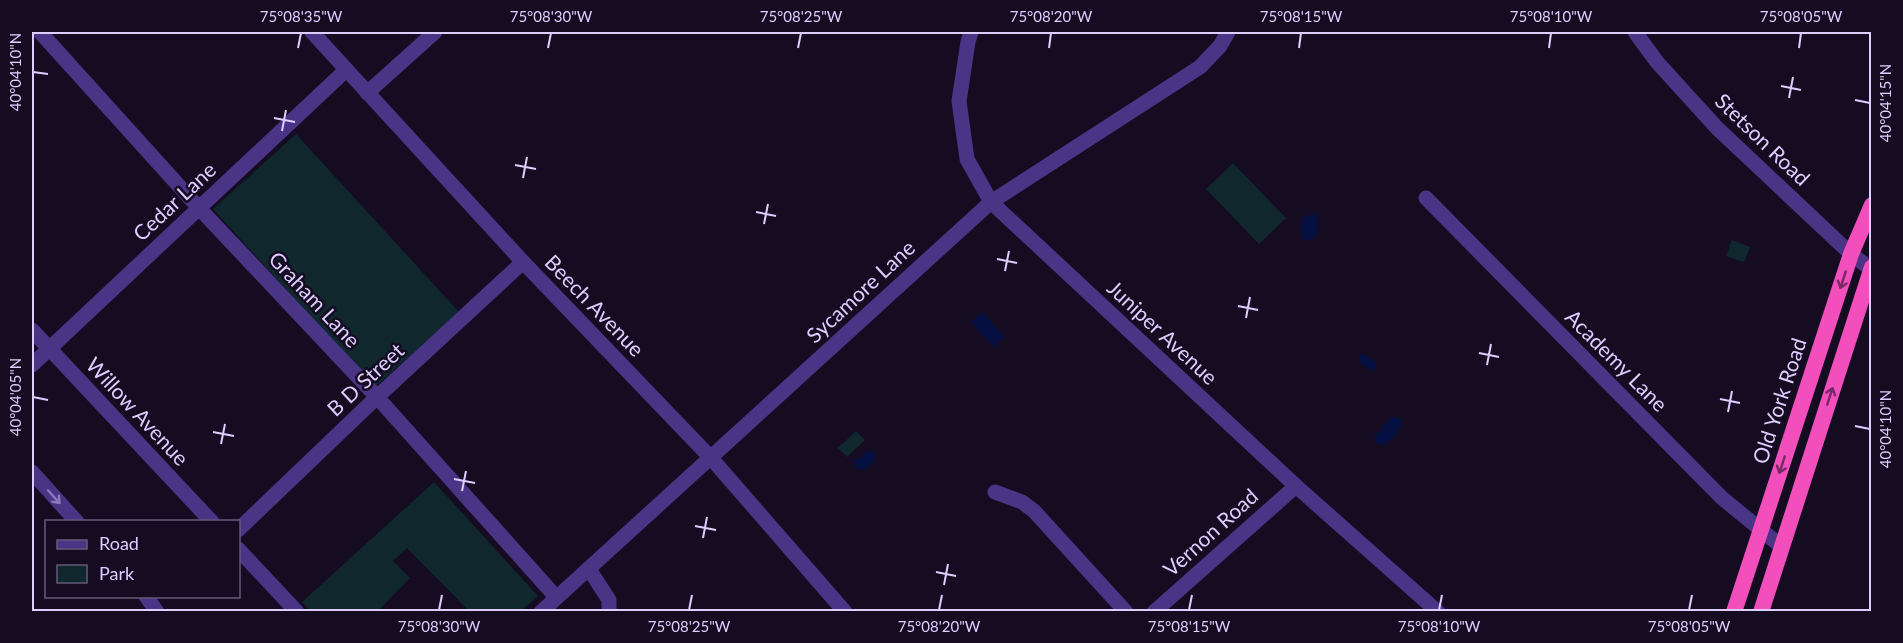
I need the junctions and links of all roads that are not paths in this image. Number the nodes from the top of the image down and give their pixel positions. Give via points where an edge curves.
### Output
1 (40, 32) edge
2 (312, 32) edge
3 (435, 32) edge
4 (971, 32) edge
5 (1228, 32) edge
6 (1635, 32) edge
7 (346, 70) junction
8 (367, 93) junction
9 (1426, 198) dead end
10 (991, 202) junction
11 (1872, 206) edge
12 (199, 208) junction
13 (1851, 254) junction
14 (523, 262) junction
15 (1871, 268) edge
16 (32, 330) edge
17 (48, 349) junction
18 (32, 365) edge
19 (377, 397) junction
20 (711, 458) junction
21 (32, 472) edge
22 (1296, 486) junction
23 (995, 492) dead end
24 (75, 520) edge
25 (210, 520) edge
26 (240, 528) edge
27 (1761, 530) junction
28 (1782, 548) junction
29 (240, 551) edge
30 (589, 568) junction
31 (556, 597) junction
32 (147, 598) edge
33 (1432, 610) edge
34 (158, 612) edge
35 (297, 612) edge
36 (541, 612) edge
37 (609, 612) edge
38 (845, 612) edge
39 (1126, 612) edge
40 (1154, 612) edge
41 (1734, 612) edge
42 (1761, 612) edge

1 - 12 street, Graham Lane
2 - 7 street, Beech Avenue
3 - 8 street
4 - 10 street, Juniper Avenue via 959,100 967,159
5 - 10 street, Sycamore Lane via 1200,67
6 - 13 street, Stetson Road via 1716,128
7 - 8 street, Beech Avenue
7 - 12 street, Cedar Lane
8 - 14 street, Beech Avenue
9 - 27 street, Academy Lane via 1722,498
10 - 20 street, Sycamore Lane
10 - 22 street, Juniper Avenue
11 - 13 highway, Old York Road
12 - 17 street, Cedar Lane
12 - 19 street, Graham Lane
13 - 15 street, Stetson Road
13 -> 27 highway, Old York Road
14 - 19 street, B D Street
14 - 20 street, Beech Avenue
28 -> 15 highway
16 - 17 street, Willow Avenue
17 - 18 street, Cedar Lane
17 - 25 street, Willow Avenue
19 - 26 street, B D Street
19 - 31 street, Graham Lane
20 - 30 street, Sycamore Lane
20 - 38 street, Beech Avenue
21 -> 24 street
22 - 33 street, Juniper Avenue
22 - 40 street, Vernon Road
23 - 39 street via 1034,511
27 - 28 street, Academy Lane
27 - 41 highway, Old York Road
28 - 42 highway
29 - 35 street
30 - 31 street, Sycamore Lane
30 - 37 street via 609,600
31 - 36 street, Sycamore Lane
32 - 34 street

